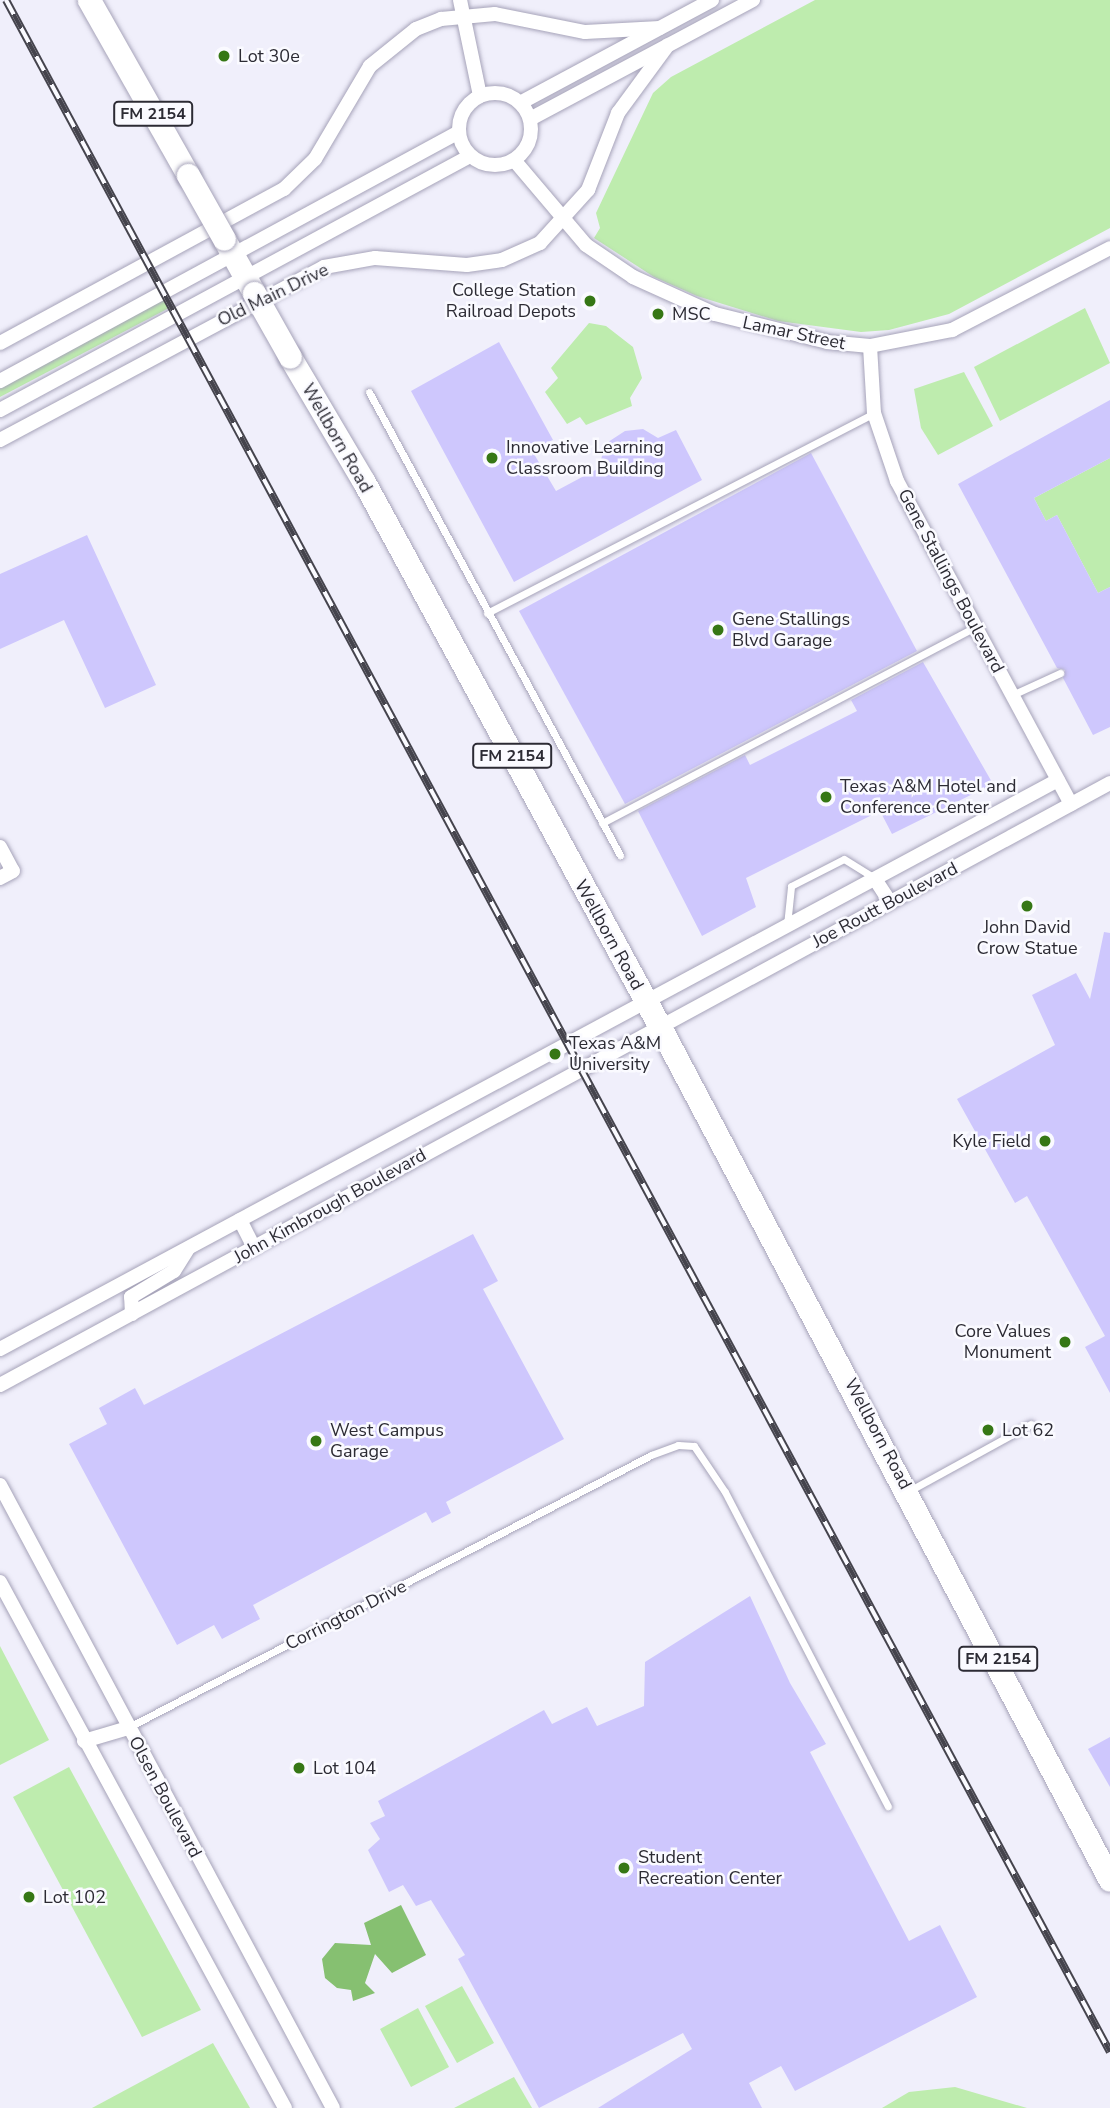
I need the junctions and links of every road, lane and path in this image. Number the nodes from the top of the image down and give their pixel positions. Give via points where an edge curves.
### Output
1 (89, 0) edge
2 (460, 0) edge
3 (712, 0) edge
4 (753, 0) edge
5 (461, 15) junction
6 (660, 28) junction
7 (668, 45) junction
8 (480, 96) junction
9 (520, 103) junction
10 (530, 119) junction
11 (458, 132) junction
12 (470, 156) junction
13 (514, 160) junction
14 (563, 221) junction
15 (228, 246) junction
16 (1110, 248) edge
17 (250, 285) junction
18 (0, 342) edge
19 (870, 346) junction
20 (0, 381) edge
21 (369, 392) dead end
22 (0, 410) edge
23 (873, 413) junction
24 (0, 440) edge
25 (487, 613) junction
26 (976, 627) junction
27 (1060, 673) dead end
28 (1012, 695) junction
29 (1058, 780) junction
30 (1110, 783) edge
31 (1072, 804) junction
32 (602, 822) junction
33 (0, 847) edge
34 (620, 855) dead end
35 (0, 878) edge
36 (875, 878) junction
37 (890, 902) junction
38 (786, 927) junction
39 (799, 951) junction
40 (647, 1003) junction
41 (660, 1027) junction
42 (240, 1220) junction
43 (189, 1248) junction
44 (254, 1248) junction
45 (132, 1314) junction
46 (0, 1349) edge
47 (0, 1385) edge
48 (1031, 1424) dead end
49 (0, 1485) edge
50 (909, 1491) junction
51 (0, 1582) edge
52 (128, 1728) junction
53 (84, 1741) junction
54 (888, 1806) dead end
55 (1110, 1880) edge
56 (285, 2108) edge
57 (333, 2108) edge

1 - 15 main road, Wellborn Road / FM 2154, bridge
2 - 5 street
3 - 6 street
4 - 7 street, Old Main Drive
5 - 6 street via 509,16 585,32
5 - 8 street
5 - 18 street via 416,29 379,56 315,159 284,189
6 - 9 street
7 - 10 street, Old Main Drive
7 - 14 street, Old Main Drive via 630,91 588,190
8 - 9 street via 500,93
8 - 11 street via 463,111
9 - 10 street
10 - 13 street via 530,140
11 - 12 street
11 - 15 street
12 - 13 street via 489,165
12 - 17 street, Old Main Drive
13 - 14 street, Lamar Street
14 - 19 street, Lamar Street via 632,277 699,308 771,331
14 - 24 street, Old Main Drive via 540,243 492,262 451,265 375,258 324,267
15 - 17 main road, Wellborn Road / FM 2154
15 - 20 street
16 - 19 street, Lamar Street via 952,330
17 - 22 street, Old Main Drive
17 - 40 main road, Wellborn Road / FM 2154, bridge via 364,482
19 - 23 street, Gene Stallings Boulevard
21 - 25 lane
23 - 25 lane
23 - 26 street, Gene Stallings Boulevard via 897,481
25 - 32 lane
26 - 28 street, Gene Stallings Boulevard
26 - 32 lane
27 - 28 lane
28 - 29 street, Gene Stallings Boulevard
29 - 31 street, Gene Stallings Boulevard
29 - 36 street, Joe Routt Boulevard
30 - 31 street, Joe Routt Boulevard
31 - 37 street, Joe Routt Boulevard
32 - 34 lane
33 - 35 street via 13,871
36 - 37 street
36 - 38 street, Joe Routt Boulevard
36 - 38 lane via 844,859 791,886
37 - 39 street, Joe Routt Boulevard
38 - 39 street
38 - 40 street, Joe Routt Boulevard
39 - 41 street, Joe Routt Boulevard
40 - 41 main road, Wellborn Road / FM 2154
40 - 42 street, John Kimbrough Boulevard
41 - 44 street, John Kimbrough Boulevard
41 - 50 main road, Wellborn Road / FM 2154
42 - 43 street, John Kimbrough Boulevard
42 - 44 street
43 - 45 street via 174,1271 131,1297
43 - 46 street, John Kimbrough Boulevard
44 - 45 street, John Kimbrough Boulevard
45 - 47 street, John Kimbrough Boulevard
48 - 50 lane
49 - 52 street, Olsen Boulevard
50 - 55 main road, Wellborn Road / FM 2154
51 - 53 street
52 - 53 street, Corrington Drive
52 - 54 lane, Corrington Drive via 651,1455 678,1445 694,1446 725,1492
52 - 57 street, Olsen Boulevard
53 - 56 street

